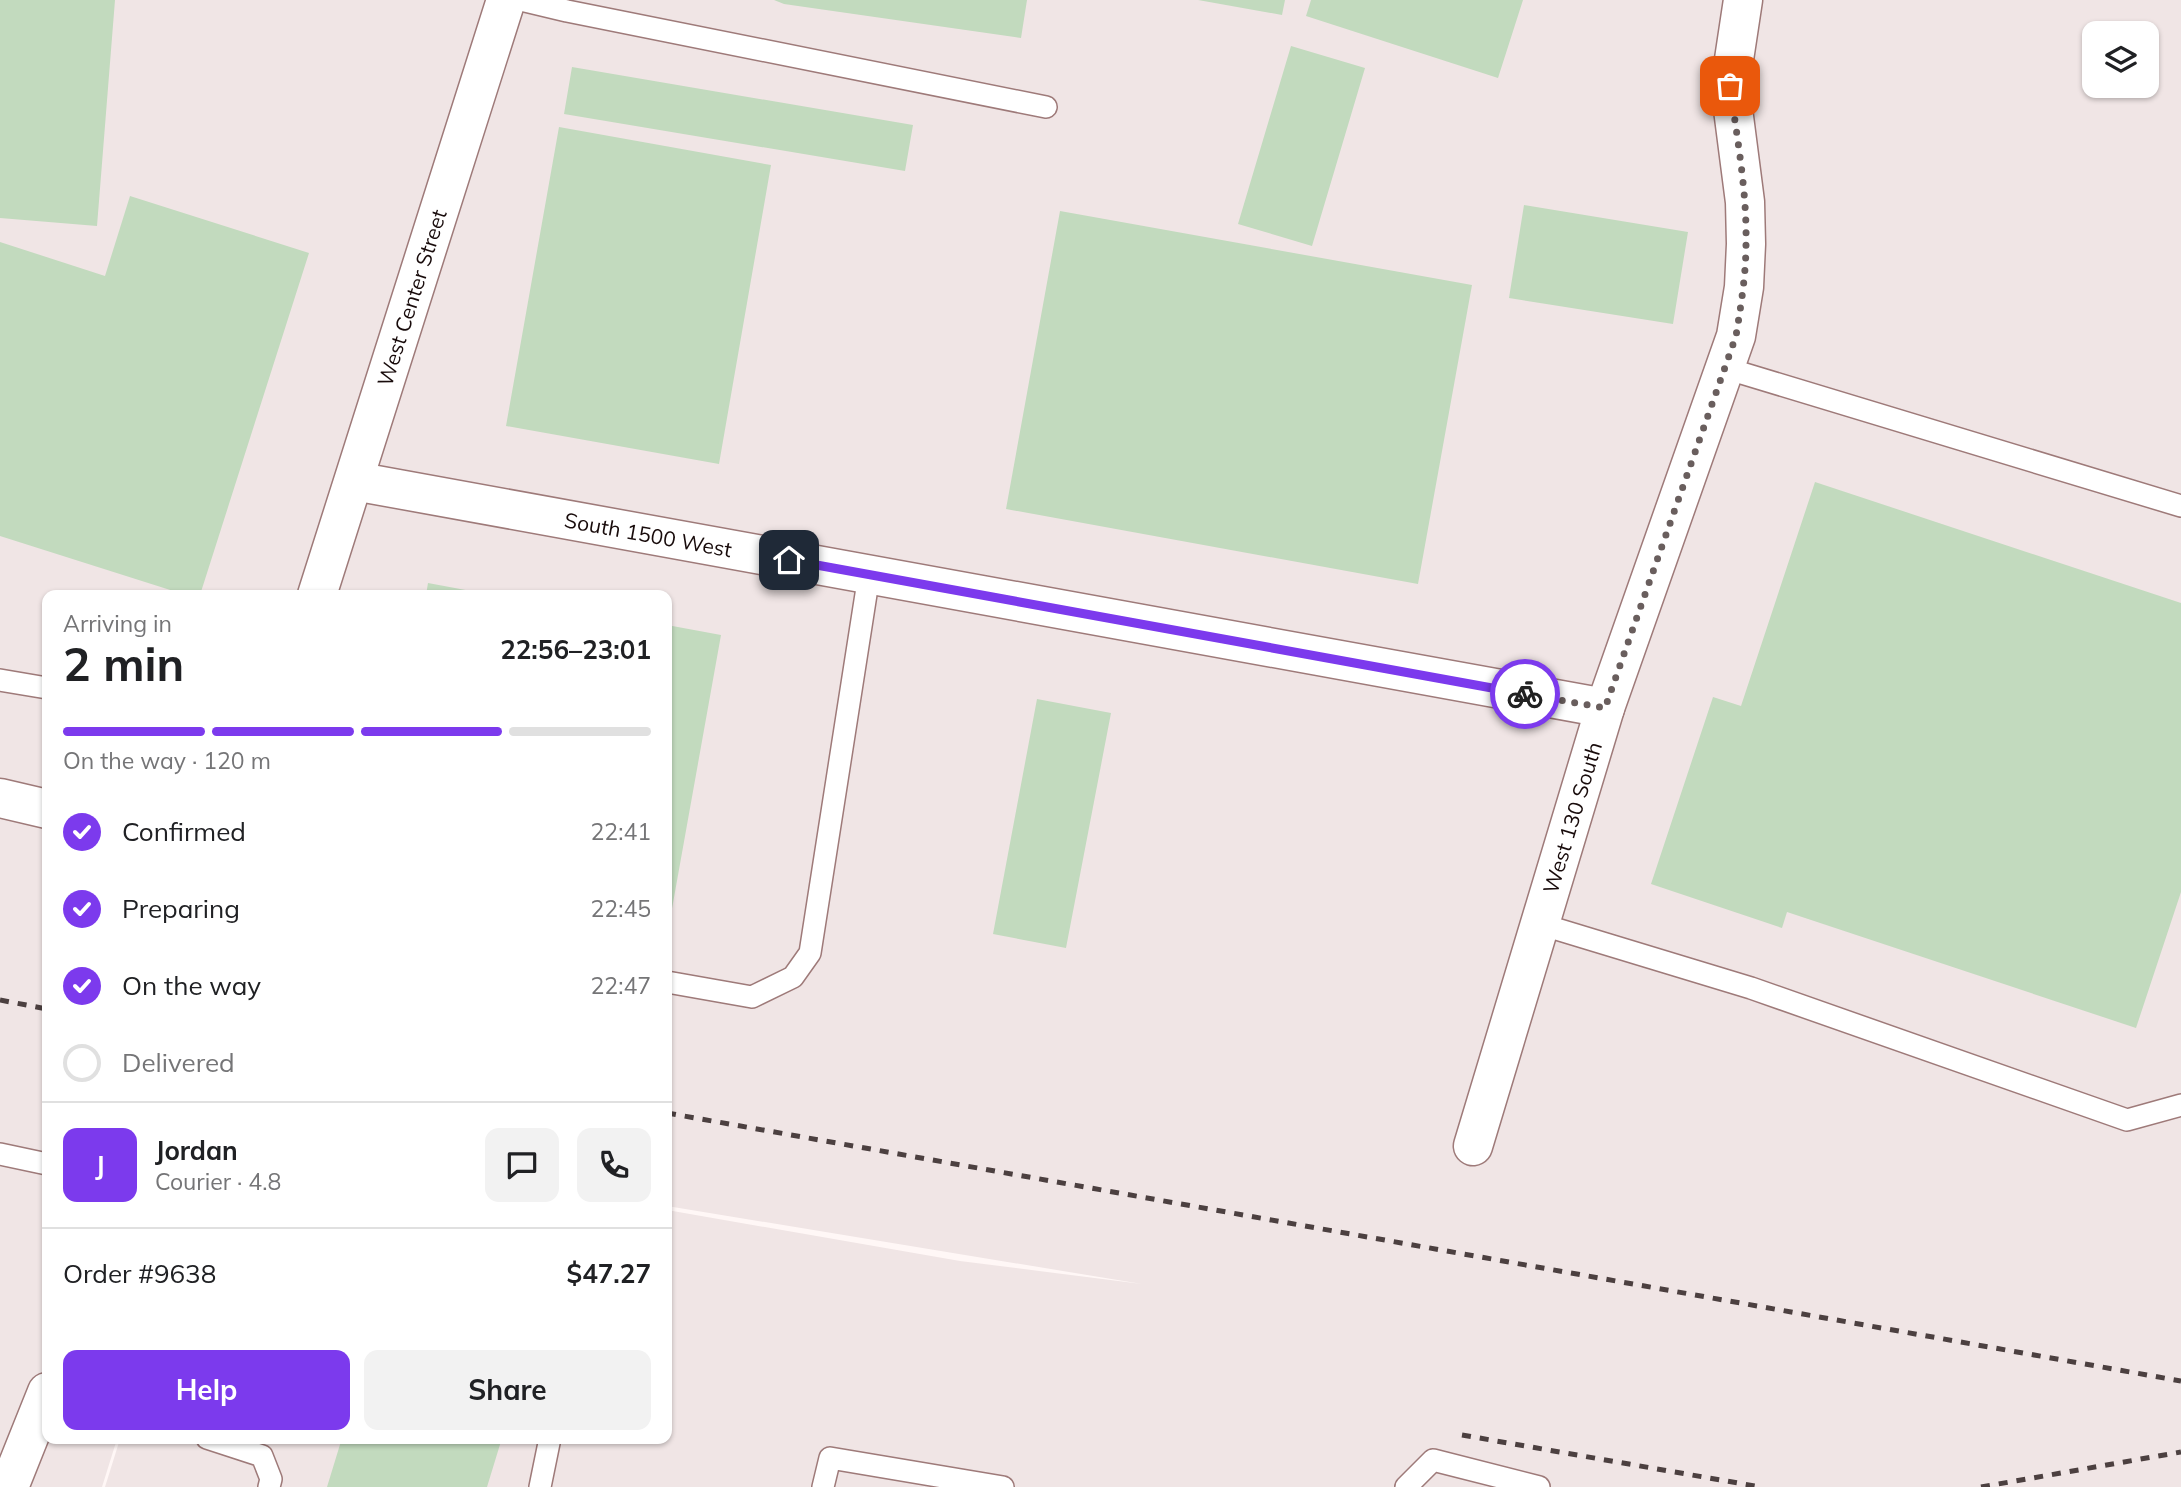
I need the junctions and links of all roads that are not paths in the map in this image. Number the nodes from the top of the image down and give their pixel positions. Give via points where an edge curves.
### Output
1 (506, 0) edge
2 (521, 0) edge
3 (1743, 0) edge
4 (1046, 107) dead end
5 (1725, 368) junction
6 (354, 481) junction
7 (2181, 506) edge
8 (869, 575) junction
9 (319, 590) edge
10 (0, 680) edge
11 (42, 687) edge
12 (1605, 708) junction
13 (0, 798) edge
14 (42, 808) edge
15 (1540, 924) junction
16 (672, 983) edge
17 (2181, 1105) edge
18 (1473, 1146) dead end
19 (0, 1154) edge
20 (42, 1163) edge
21 (42, 1404) edge
22 (225, 1444) edge
23 (549, 1444) edge
24 (9, 1487) edge
25 (269, 1487) edge
26 (540, 1487) edge
27 (823, 1487) edge
28 (1003, 1487) edge
29 (1406, 1487) edge
30 (1539, 1487) edge

1 - 6 street, West Center Street
2 - 4 lane
3 - 5 street, West 130 South via 1730,86 1745,202 1744,287
5 - 7 lane
5 - 12 street, West 130 South
6 - 8 street, South 1500 West
6 - 9 street, West Center Street
8 - 12 street, South 1500 West
8 - 16 lane via 810,953 793,977 752,997
10 - 11 lane
12 - 15 street, West 130 South
13 - 14 street
15 - 17 lane via 1751,988 2127,1120
15 - 18 street, West 130 South
19 - 20 lane
21 - 24 street
22 - 25 lane via 262,1456 271,1479
23 - 26 lane
27 - 28 lane via 830,1458
29 - 30 lane via 1433,1460

